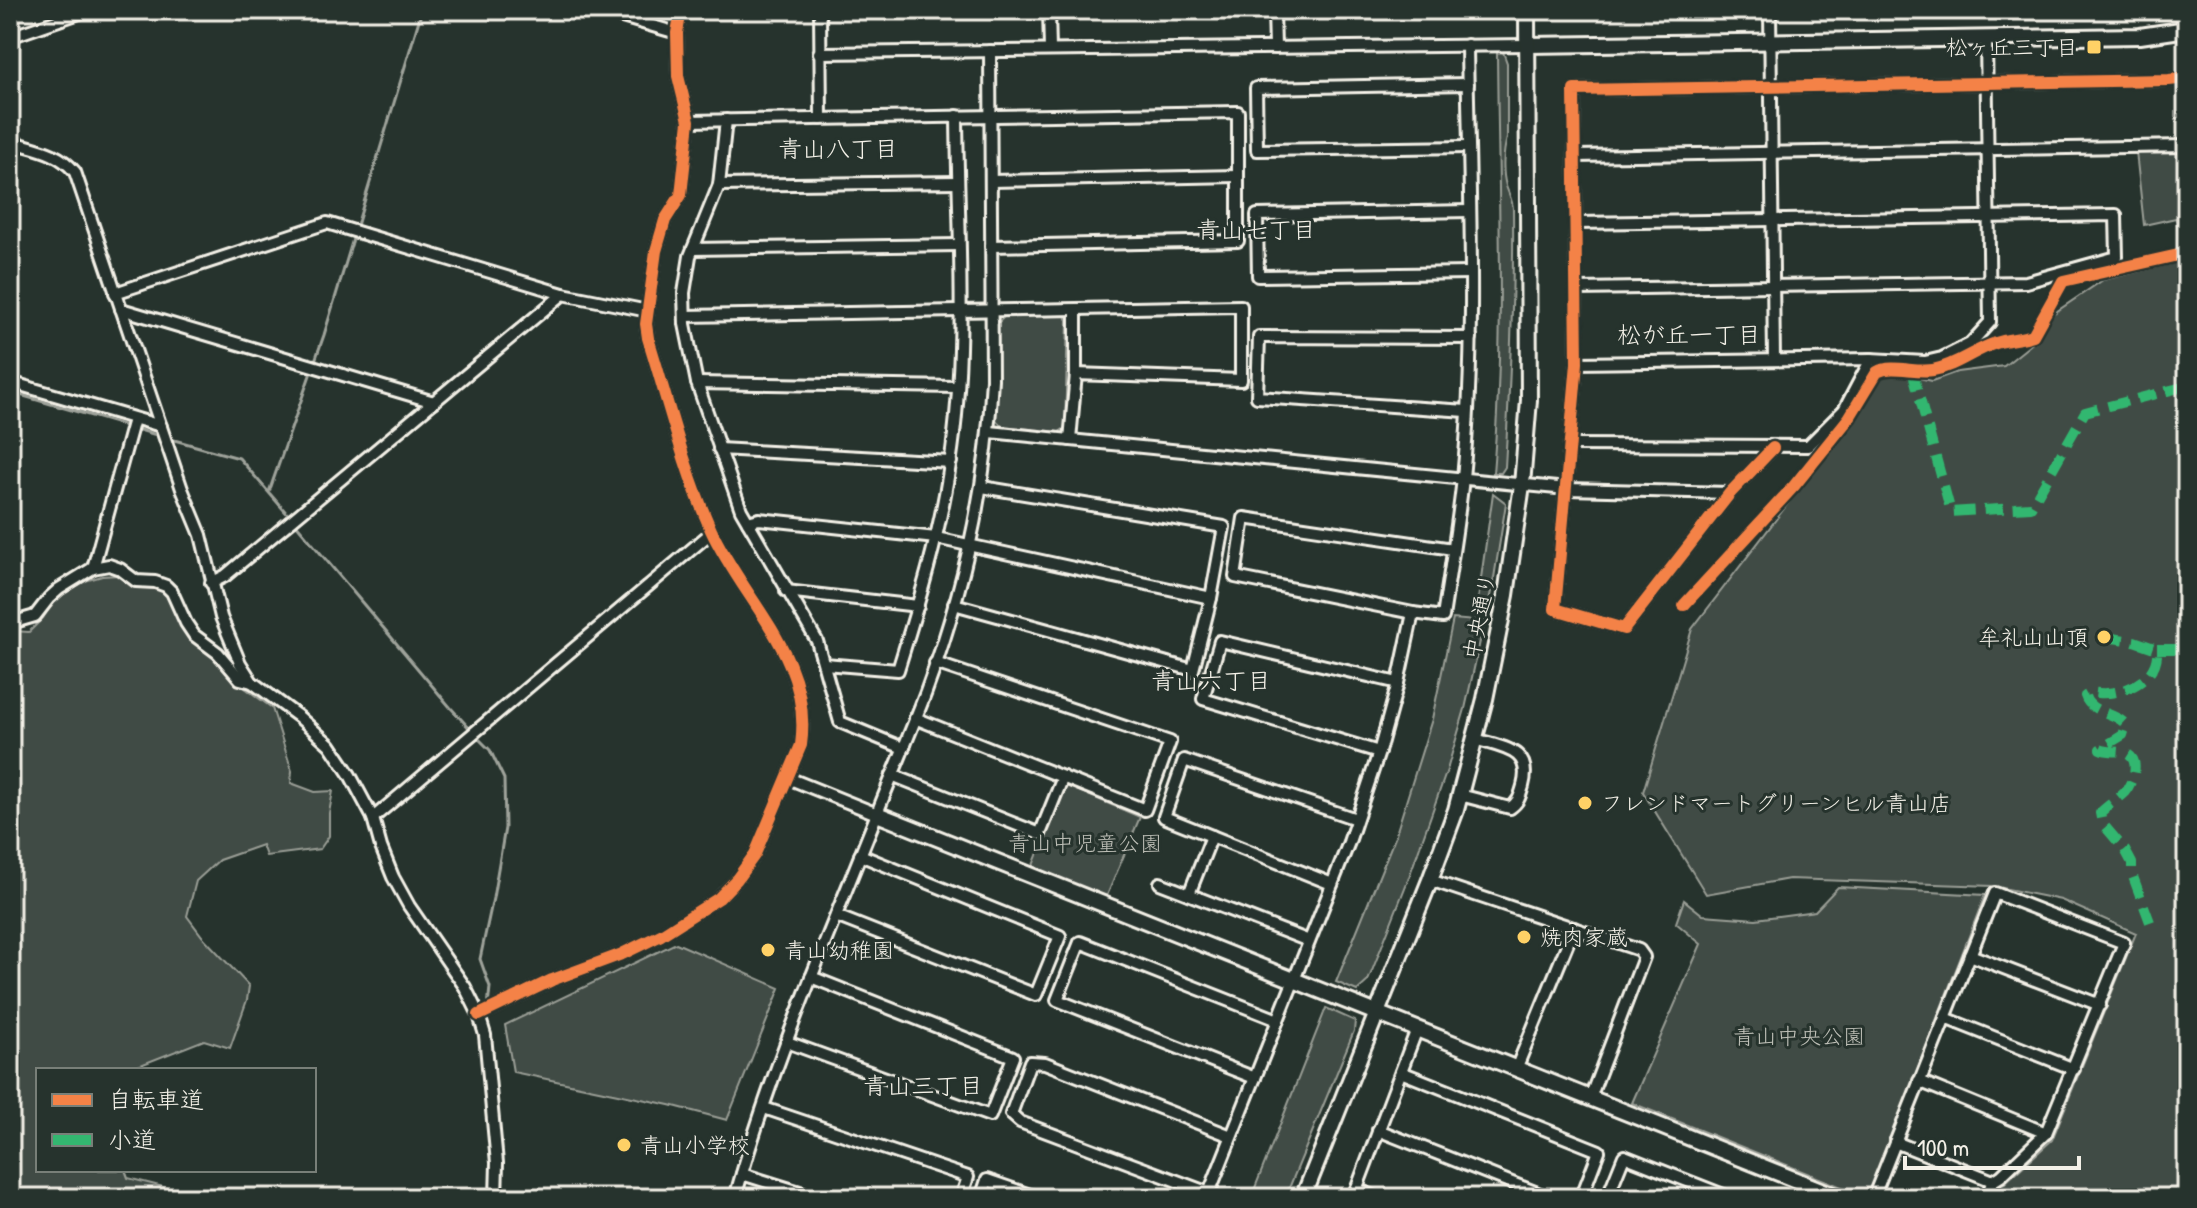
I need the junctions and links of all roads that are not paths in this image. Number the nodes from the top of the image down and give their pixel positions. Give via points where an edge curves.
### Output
1 (88, 10) edge
2 (598, 10) edge
3 (681, 10) edge
4 (820, 10) edge
5 (1049, 10) edge
6 (1274, 10) edge
7 (1527, 10) edge
8 (1770, 10) edge
9 (2187, 29) edge
10 (677, 33) junction
11 (10, 37) edge
12 (1986, 39) junction
13 (1770, 42) junction
14 (1467, 45) junction
15 (1528, 45) junction
16 (1275, 48) junction
17 (1050, 50) junction
18 (990, 51) junction
19 (819, 53) junction
20 (2187, 78) edge
21 (1468, 84) junction
22 (1986, 84) junction
23 (1771, 88) junction
24 (957, 116) junction
25 (991, 116) junction
26 (821, 119) junction
27 (726, 120) junction
28 (689, 121) junction
29 (10, 141) edge
30 (2187, 146) edge
31 (1468, 147) junction
32 (1988, 151) junction
33 (1772, 152) junction
34 (1575, 156) junction
35 (1238, 176) junction
36 (991, 181) junction
37 (958, 182) junction
38 (719, 185) junction
39 (1469, 211) junction
40 (1988, 217) junction
41 (1773, 220) junction
42 (1576, 223) junction
43 (959, 245) junction
44 (991, 246) junction
45 (693, 249) junction
46 (1470, 273) junction
47 (1989, 283) junction
48 (1773, 286) junction
49 (1577, 289) junction
50 (115, 293) junction
51 (563, 294) junction
52 (121, 309) junction
53 (992, 310) junction
54 (1076, 310) junction
55 (648, 311) junction
56 (960, 312) junction
57 (685, 316) junction
58 (1471, 338) junction
59 (1871, 359) junction
60 (1774, 360) junction
61 (1577, 363) junction
62 (1076, 374) junction
63 (10, 382) edge
64 (697, 383) junction
65 (958, 387) junction
66 (434, 402) junction
67 (1467, 411) junction
68 (134, 419) junction
69 (161, 426) junction
70 (990, 432) junction
71 (1070, 440) junction
72 (1571, 445) junction
73 (1773, 448) junction
74 (719, 449) junction
75 (951, 462) junction
76 (1463, 479) junction
77 (1522, 485) junction
78 (982, 487) junction
79 (1567, 489) junction
80 (1730, 493) junction
81 (748, 522) junction
82 (712, 532) junction
83 (936, 538) junction
84 (969, 545) junction
85 (1453, 549) junction
86 (93, 568) junction
87 (211, 583) junction
88 (786, 591) junction
89 (1211, 598) junction
90 (954, 604) junction
91 (918, 606) junction
92 (1413, 613) junction
93 (10, 618) edge
94 (935, 663) junction
95 (824, 664) junction
96 (252, 682) junction
97 (1398, 683) junction
98 (915, 718) junction
99 (1475, 739) junction
100 (903, 748) junction
101 (1379, 752) junction
102 (892, 775) junction
103 (1063, 777) junction
104 (788, 778) junction
105 (1460, 795) junction
106 (877, 814) junction
107 (373, 818) junction
108 (1356, 819) junction
109 (1212, 836) junction
110 (860, 855) junction
111 (1430, 880) junction
112 (1160, 883) dead end
113 (1332, 884) junction
114 (1189, 894) junction
115 (836, 916) junction
116 (1574, 928) junction
117 (1309, 941) junction
118 (1970, 955) junction
119 (811, 977) junction
120 (1294, 980) junction
121 (2100, 1005) junction
122 (1375, 1013) junction
123 (479, 1015) junction
124 (1945, 1018) junction
125 (1278, 1020) junction
126 (1417, 1029) junction
127 (787, 1042) junction
128 (1516, 1069) junction
129 (2074, 1069) junction
130 (1401, 1072) junction
131 (1255, 1078) junction
132 (1919, 1081) junction
133 (1590, 1098) junction
134 (764, 1108) junction
135 (1378, 1130) junction
136 (2046, 1133) junction
137 (1231, 1136) junction
138 (1895, 1142) junction
139 (742, 1174) junction
140 (1993, 1181) junction
141 (1354, 1194) edge
142 (1208, 1195) edge
143 (496, 1198) edge
144 (735, 1198) edge
145 (819, 1198) edge
146 (961, 1198) edge
147 (981, 1198) edge
148 (1039, 1198) edge
149 (1303, 1198) edge
150 (1378, 1198) edge
151 (1550, 1198) edge
152 (1581, 1198) edge
153 (1607, 1198) edge
154 (1731, 1198) edge
155 (1841, 1198) edge
156 (1873, 1198) edge
157 (1986, 1198) edge

1 - 11 street
2 - 10 street
3 - 10 street
4 - 19 street
5 - 17 street
6 - 16 street
7 - 15 street, 中央通り
8 - 13 street
9 - 12 street via 2140,36
10 - 28 street via 678,76
12 - 13 street
12 - 22 street
13 - 15 street
13 - 23 street
14 - 15 street
14 - 16 street
14 - 21 street
15 - 77 street, 中央通り via 1529,400
16 - 17 street
17 - 18 street
18 - 19 street
18 - 25 street
19 - 26 street
20 - 22 street
21 - 31 street
21 - 31 street via 1256,88 1257,150
22 - 23 street
22 - 32 street
23 - 33 street
23 - 34 street via 1574,90
24 - 25 street
24 - 26 street
24 - 37 street
25 - 35 street via 1238,112
25 - 36 street
26 - 27 street
27 - 28 street
27 - 38 street
28 - 55 street via 681,195 665,220 656,251
29 - 50 street via 65,160 75,172
30 - 32 street
31 - 39 street
32 - 33 street
32 - 40 street
33 - 34 street
33 - 41 street
34 - 42 street
35 - 36 street
35 - 44 street via 1238,241
36 - 44 street
37 - 38 street
37 - 43 street
38 - 45 street
39 - 46 street
39 - 46 street via 1257,215 1258,276
40 - 41 street
40 - 47 street
40 - 47 street via 2116,215 2117,257 2026,282
41 - 42 street
41 - 48 street
42 - 49 street
43 - 45 street
43 - 56 street
44 - 53 street
45 - 57 street
46 - 58 street
47 - 48 street
47 - 59 street via 1990,322 1970,344 1925,362
48 - 49 street
48 - 60 street
49 - 61 street
50 - 51 street via 327,223
50 - 52 street
51 - 55 street
51 - 66 street
52 - 66 street
52 - 69 street
53 - 54 street
53 - 56 street
53 - 70 street
54 - 62 street
54 - 62 street via 1241,306 1241,380
55 - 82 street via 648,338
56 - 57 street
56 - 65 street
57 - 64 street
58 - 67 street
58 - 67 street via 1259,337 1257,397
59 - 60 street
59 - 73 street via 1844,410 1808,446
60 - 61 street
61 - 72 street
62 - 71 street
63 - 68 street
64 - 65 street
64 - 74 street
65 - 75 street
66 - 87 street
67 - 76 street
68 - 69 street
68 - 86 street
69 - 87 street via 201,535
70 - 71 street
70 - 78 street
71 - 76 street
72 - 73 street
72 - 79 street
73 - 80 street
74 - 75 street
74 - 81 street
75 - 83 street
76 - 77 street
76 - 85 street
77 - 79 street
77 - 99 street, 中央通り via 1506,595
78 - 84 street
78 - 89 street via 1224,527
79 - 80 street
79 - 80 street via 1555,609 1624,629
81 - 83 street
81 - 88 street
82 - 104 street via 774,631 793,675 803,730
82 - 107 street
83 - 84 street
83 - 91 street
84 - 89 street
84 - 90 street
85 - 92 street via 1443,617
85 - 92 street via 1244,518 1235,577
86 - 93 street via 49,598 35,616
86 - 96 street via 109,565 136,581 166,586 194,635 240,679
87 - 96 street
88 - 91 street
88 - 95 street via 817,641
89 - 90 street via 1193,670
90 - 94 street
91 - 95 street via 898,670
92 - 97 street
94 - 98 street
94 - 103 street via 1170,742 1145,810
95 - 100 street via 840,722
96 - 107 street via 330,745
97 - 101 street
97 - 101 street via 1220,641 1203,699
98 - 100 street
98 - 103 street
99 - 105 street, 中央通り
99 - 105 street via 1514,752 1526,772 1523,786 1510,808
100 - 102 street
101 - 108 street
102 - 103 street via 1040,834
102 - 106 street
104 - 106 street
104 - 123 street via 755,854 719,898 661,935
105 - 111 street, 中央通り
106 - 110 street
106 - 120 street
107 - 123 street via 409,906
108 - 109 street via 1184,760 1164,817
108 - 113 street
109 - 113 street
109 - 114 street
110 - 115 street
110 - 115 street via 1060,936 1036,995
111 - 116 street
111 - 122 street, 中央通り
112 - 114 street
113 - 117 street
114 - 117 street
115 - 119 street
116 - 128 street
116 - 133 street via 1639,950 1644,957
117 - 120 street
118 - 121 street
118 - 121 street via 1995,893 2124,943
118 - 124 street
119 - 127 street
119 - 127 street via 1013,1057 990,1116
120 - 122 street
120 - 125 street
121 - 129 street
122 - 126 street
122 - 149 street, 中央通り
123 - 143 street via 497,1163
124 - 129 street
124 - 132 street
125 - 131 street
125 - 131 street via 1080,942 1057,1000
126 - 128 street
126 - 130 street
127 - 134 street
128 - 133 street
129 - 136 street
130 - 135 street
130 - 152 street via 1599,1151
131 - 137 street
132 - 136 street
132 - 138 street
133 - 155 street
134 - 139 street
134 - 146 street via 968,1177
135 - 141 street
135 - 151 street
136 - 140 street
137 - 142 street
137 - 142 street via 1045,1063 1030,1062 1011,1114 1020,1122
138 - 140 street
138 - 156 street
139 - 144 street
139 - 145 street
140 - 157 street
141 - 150 street
147 - 148 street via 987,1180
153 - 154 street via 1624,1156

